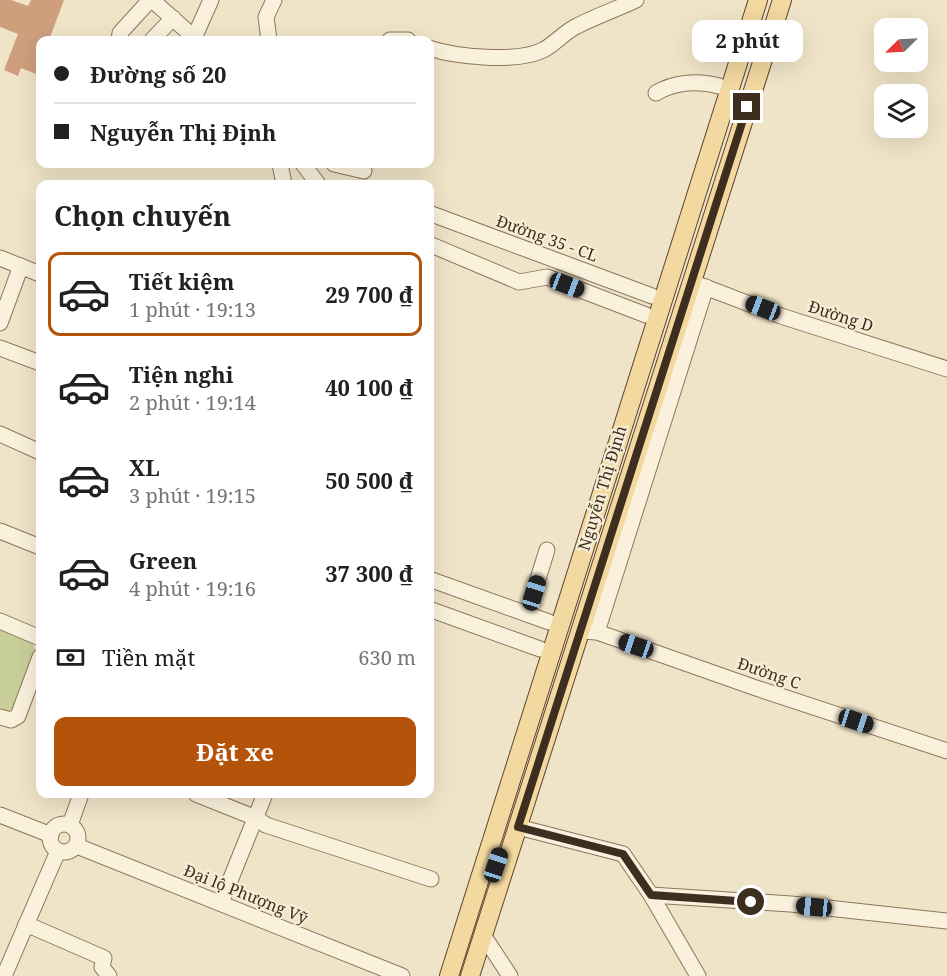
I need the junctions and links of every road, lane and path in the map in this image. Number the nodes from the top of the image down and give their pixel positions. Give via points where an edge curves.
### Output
1 (151, 0) edge
2 (211, 0) edge
3 (274, 0) edge
4 (636, 0) edge
5 (746, 0) edge
6 (758, 0) edge
7 (771, 0) edge
8 (782, 0) edge
9 (609, 6) edge
10 (172, 18) junction
11 (120, 36) edge
12 (156, 36) edge
13 (193, 36) edge
14 (197, 36) edge
15 (268, 36) edge
16 (434, 49) edge
17 (719, 86) junction
18 (656, 93) dead end
19 (351, 168) edge
20 (364, 171) dead end
21 (434, 215) edge
22 (434, 246) edge
23 (0, 258) edge
24 (21, 266) junction
25 (36, 272) edge
26 (698, 284) junction
27 (668, 301) junction
28 (661, 320) junction
29 (0, 322) edge
30 (0, 348) edge
31 (36, 362) edge
32 (947, 369) edge
33 (657, 413) junction
34 (0, 434) edge
35 (36, 450) edge
36 (0, 531) edge
37 (36, 545) edge
38 (547, 550) dead end
39 (434, 581) edge
40 (434, 611) edge
41 (527, 614) junction
42 (0, 621) edge
43 (572, 628) junction
44 (36, 636) edge
45 (557, 655) junction
46 (36, 668) edge
47 (0, 717) edge
48 (947, 751) edge
49 (80, 798) edge
50 (206, 798) edge
51 (264, 798) edge
52 (0, 815) edge
53 (256, 818) junction
54 (70, 825) junction
55 (514, 825) junction
56 (51, 835) junction
57 (77, 846) junction
58 (58, 851) junction
59 (431, 879) dead end
60 (651, 895) junction
61 (220, 903) junction
62 (947, 921) edge
63 (26, 924) junction
64 (480, 932) junction
65 (692, 974) edge
66 (398, 975) edge
67 (4, 976) edge
68 (109, 976) edge
69 (437, 976) edge
70 (449, 976) edge
71 (460, 976) edge
72 (471, 976) edge
73 (510, 976) edge

1 - 10 street
1 - 11 street
2 - 14 street
3 - 15 street via 266,17
4 - 9 street
5 - 17 main road, Nguyễn Thị Định
6 - 27 main road, Nguyễn Thị Định
7 - 27 main road, Nguyễn Thị Định
8 - 26 main road, Nguyễn Thị Định
9 - 16 street via 542,51 477,57
10 - 12 street
10 - 13 street
17 - 18 street via 696,82
17 - 27 main road, Nguyễn Thị Định
19 - 20 street
21 - 27 street, Đường 35 - CL
22 - 28 street via 519,282 547,277
23 - 24 street
24 - 25 street
24 - 29 street
26 - 27 main road, Nguyễn Thị Định
26 - 32 street, Đường D via 781,316
26 - 33 street
27 - 28 main road, Nguyễn Thị Định
27 - 28 main road, Nguyễn Thị Định
28 - 33 main road, Nguyễn Thị Định
28 - 43 main road, Nguyễn Thị Định
28 - 43 main road, Nguyễn Thị Định
30 - 31 street
33 - 43 main road, Nguyễn Thị Định
34 - 35 street
36 - 37 street
38 - 41 street
39 - 41 street, Đường C
40 - 45 street
41 - 43 street, Đường C
42 - 44 street
43 - 45 main road, Nguyễn Thị Định
43 - 45 main road, Nguyễn Thị Định
43 - 48 street, Đường C
45 - 55 main road, Nguyễn Thị Định via 554,701
45 - 69 main road, Nguyễn Thị Định
45 - 70 main road, Nguyễn Thị Định
46 - 47 street via 18,716 11,720
49 - 54 street
50 - 53 street
51 - 53 street
52 - 56 street
53 - 59 street via 266,825
53 - 61 street
54 - 56 street via 56,826
54 - 57 street via 78,835
55 - 60 street via 623,854
55 - 64 main road, Nguyễn Thị Định
56 - 58 street via 51,844
57 - 58 street via 69,852
57 - 61 street, Đại lộ Phượng Vỹ
58 - 63 street
60 - 62 street via 791,904
60 - 65 street
61 - 66 street, Đại lộ Phượng Vỹ
63 - 67 street
63 - 68 street via 104,958 102,967
64 - 71 main road, Nguyễn Thị Định
64 - 72 main road, Nguyễn Thị Định
64 - 73 street

